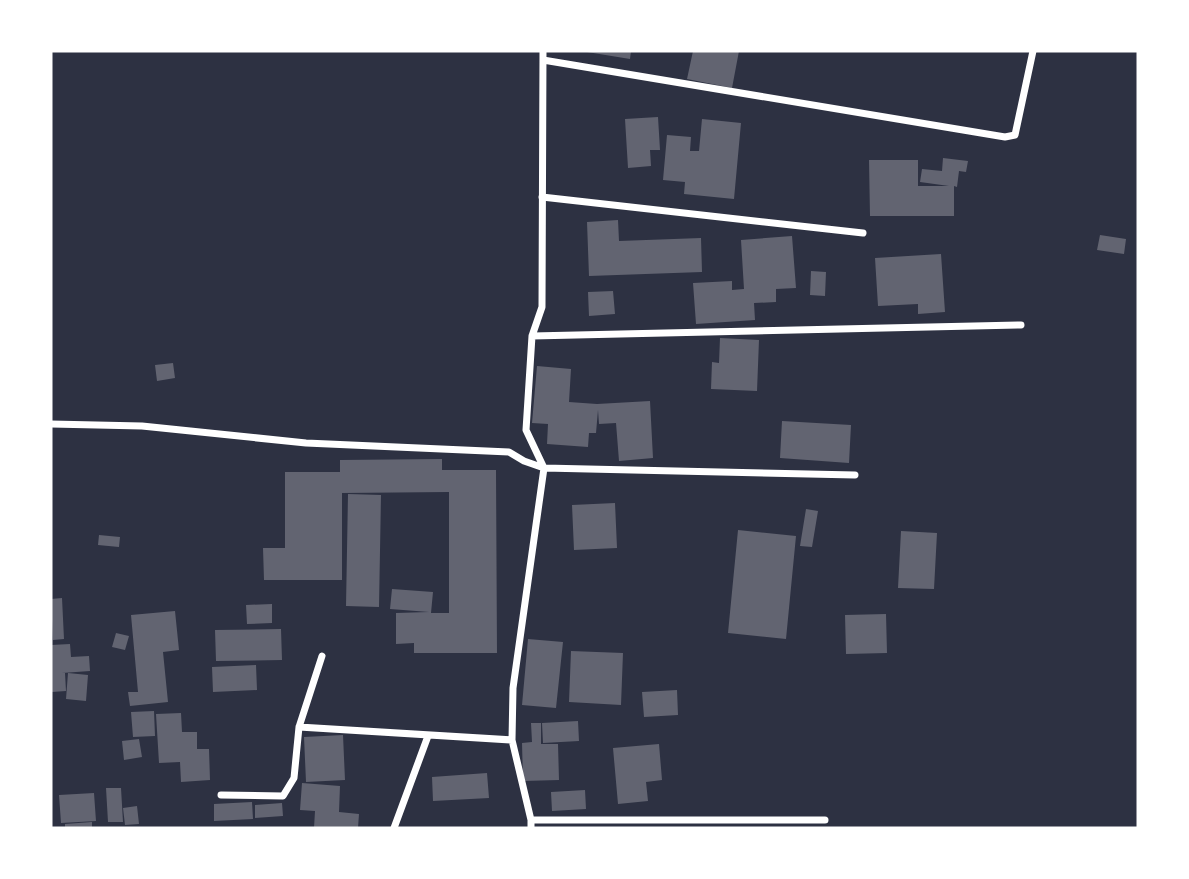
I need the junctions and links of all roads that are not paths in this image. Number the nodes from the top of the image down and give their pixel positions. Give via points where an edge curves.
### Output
1 (1032, 51) edge
2 (543, 55) edge
3 (542, 197) junction
4 (863, 233) dead end
5 (1021, 325) dead end
6 (532, 336) junction
7 (51, 424) edge
8 (544, 468) junction
9 (855, 475) dead end
10 (322, 656) dead end
11 (299, 727) junction
12 (428, 736) junction
13 (512, 740) junction
14 (221, 795) dead end
15 (825, 820) dead end
16 (531, 824) edge
17 (394, 828) edge

1 - 2 street via 1015,135 1005,137
2 - 3 street
3 - 4 street
3 - 6 street via 542,307
5 - 6 street
6 - 8 street via 526,430
7 - 8 street via 142,426 306,443 509,453
8 - 9 street
8 - 13 street via 513,688
10 - 11 street
11 - 12 street
11 - 14 street via 295,778 283,796
12 - 13 street
12 - 17 street
13 - 16 street
15 - 16 street

